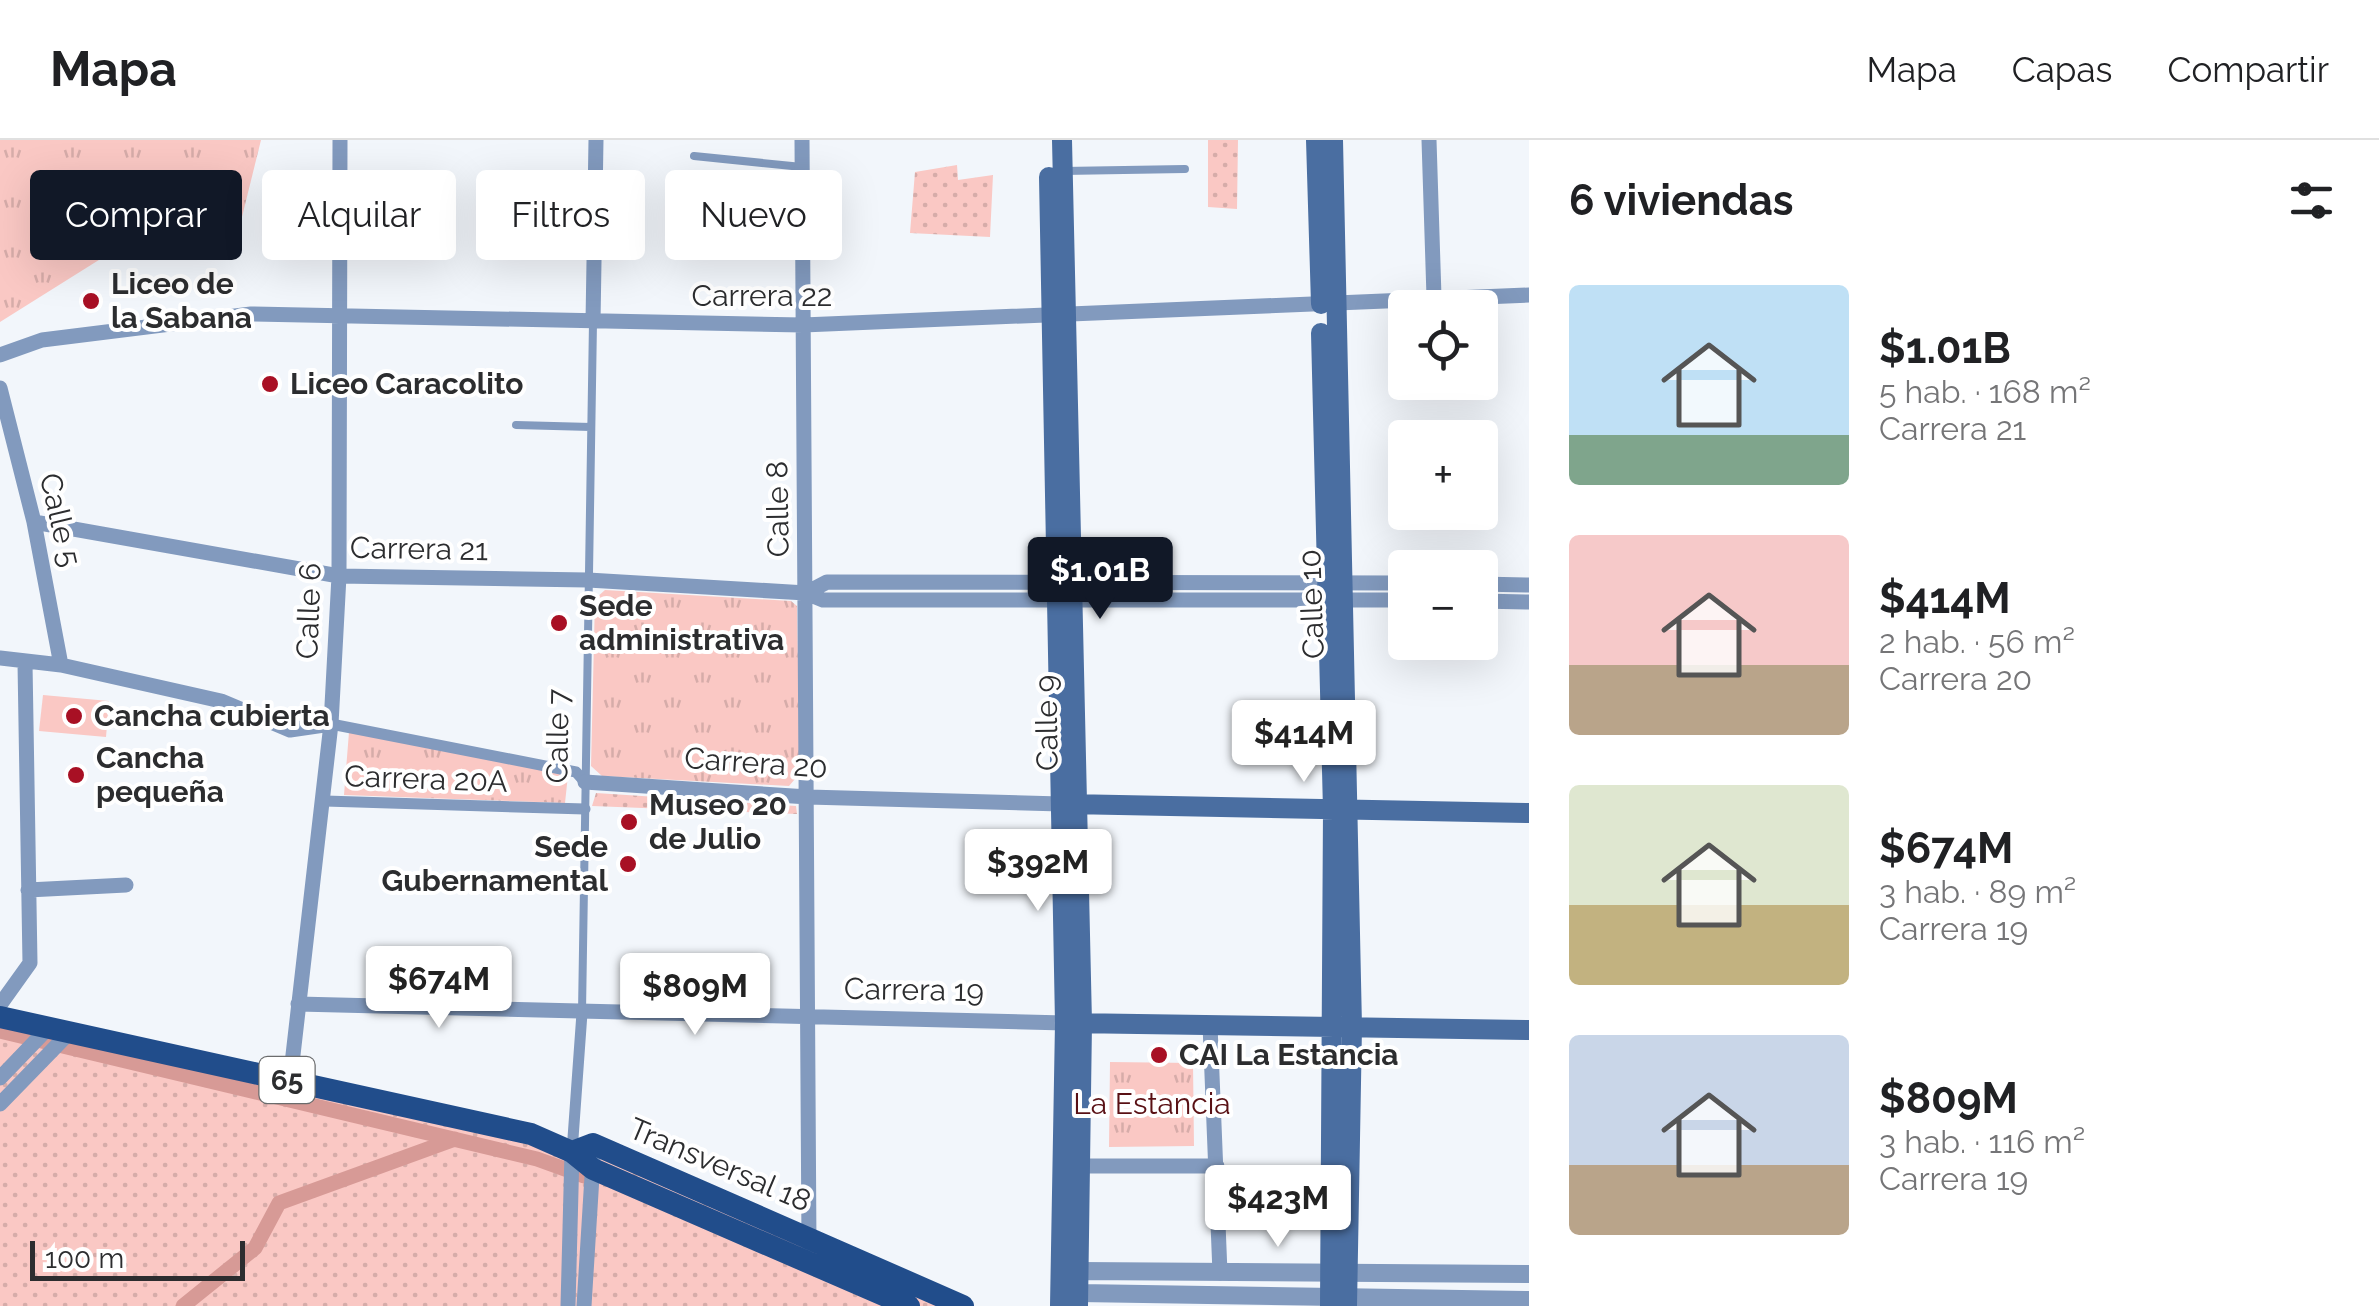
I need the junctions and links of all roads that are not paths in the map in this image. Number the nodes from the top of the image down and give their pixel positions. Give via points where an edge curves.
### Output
1 (340, 140) edge
2 (596, 140) edge
3 (802, 140) edge
4 (1048, 140) edge
5 (1062, 140) edge
6 (1316, 140) edge
7 (1333, 140) edge
8 (1429, 140) edge
9 (694, 156) dead end
10 (802, 168) junction
11 (1185, 168) dead end
12 (1063, 171) junction
13 (1434, 290) edge
14 (1529, 295) edge
15 (1498, 296) edge
16 (1388, 300) edge
17 (1327, 304) junction
18 (338, 314) junction
19 (1060, 315) junction
20 (592, 322) junction
21 (803, 325) junction
22 (0, 355) edge
23 (0, 388) edge
24 (516, 425) dead end
25 (590, 427) junction
26 (34, 522) junction
27 (339, 576) junction
28 (588, 580) junction
29 (1388, 584) edge
30 (1498, 584) edge
31 (1529, 585) edge
32 (1334, 591) junction
33 (1067, 592) junction
34 (806, 593) junction
35 (1388, 598) edge
36 (1498, 601) edge
37 (1529, 602) edge
38 (2, 661) edge
39 (25, 663) junction
40 (61, 665) junction
41 (331, 724) junction
42 (585, 782) junction
43 (808, 797) junction
44 (325, 801) junction
45 (1070, 804) junction
46 (585, 809) junction
47 (1341, 810) junction
48 (1529, 813) edge
49 (126, 885) dead end
50 (28, 890) junction
51 (298, 1004) junction
52 (582, 1013) junction
53 (4, 1018) edge
54 (810, 1019) junction
55 (1074, 1023) junction
56 (1210, 1025) junction
57 (1343, 1027) junction
58 (59, 1030) junction
59 (1529, 1030) edge
60 (0, 1078) edge
61 (290, 1081) junction
62 (0, 1104) edge
63 (1062, 1148) junction
64 (579, 1150) junction
65 (1082, 1166) junction
66 (1217, 1166) junction
67 (592, 1169) junction
68 (808, 1248) junction
69 (1079, 1272) junction
70 (1220, 1273) junction
71 (1339, 1274) junction
72 (1529, 1274) edge
73 (1069, 1300) edge
74 (1529, 1300) edge
75 (1339, 1302) edge
76 (1381, 1302) edge
77 (568, 1306) edge
78 (584, 1306) edge
79 (908, 1306) edge
80 (964, 1306) edge

1 - 18 street, Calle 6
2 - 20 street, Calle 7
3 - 10 street, Calle 8
4 - 19 main road, Calle 9
5 - 12 main road, Calle 9
6 - 17 main road, Calle 10
7 - 17 main road, Calle 10
8 - 13 street
9 - 10 lane
10 - 21 street, Calle 8
11 - 12 lane
12 - 19 main road, Calle 9
14 - 15 street, Carrera 22
16 - 17 street, Carrera 22
17 - 19 street, Carrera 22
17 - 32 main road, Calle 10
18 - 20 street, Carrera 22
18 - 22 street, Carrera 22 via 169,322 42,340
18 - 27 street, Calle 6
19 - 21 street, Carrera 22
19 - 33 main road, Calle 9
20 - 21 street, Carrera 22
20 - 25 lane, Calle 7
21 - 34 street, Calle 8
23 - 26 street, Calle 5
24 - 25 lane
25 - 28 lane, Calle 7
26 - 27 street, Carrera 21
26 - 40 street, Calle 5
27 - 28 street, Carrera 21
27 - 41 street, Calle 6
28 - 34 street, Carrera 21
28 - 42 lane, Calle 7
29 - 32 street, Carrera 21
30 - 31 street
32 - 33 street, Carrera 21
32 - 35 street, Carrera 21
32 - 47 main road, Calle 10
33 - 34 street, Carrera 21 via 827,582
33 - 45 main road, Calle 9
34 - 43 street, Calle 8
36 - 37 street
38 - 39 street, Carrera 20
39 - 40 street, Carrera 20
39 - 50 street
40 - 41 street, Carrera 20 via 221,701 290,730
41 - 42 street, Carrera 20 via 576,772
41 - 44 street, Calle 6
42 - 43 street, Carrera 20
42 - 46 lane, Calle 7
43 - 45 street, Carrera 20
43 - 54 street, Calle 8
44 - 46 street, Carrera 20A
44 - 51 street, Calle 6
45 - 47 main road, Carrera 20
45 - 55 main road, Calle 9
46 - 52 lane, Calle 7
47 - 48 main road, Carrera 20
47 - 57 main road, Calle 10
49 - 50 street
50 - 53 street via 30,963
51 - 52 street, Carrera 19
51 - 61 street, Calle 6
52 - 54 street, Carrera 19
52 - 64 street, Calle 7
53 - 58 main road, 65
54 - 55 street, Carrera 19
54 - 68 street, Calle 8
55 - 56 main road, Carrera 19
55 - 63 main road, Calle 9
55 - 65 main road, Calle 9
56 - 57 main road, Carrera 19
56 - 66 street
57 - 59 main road, Carrera 19
57 - 71 main road, Calle 10
58 - 60 street
58 - 61 main road, 65
58 - 62 street via 34,1070
61 - 64 main road, 65
63 - 65 street
63 - 73 main road, Calle 9
64 - 67 main road, Transversal 18 / 65
64 - 68 main road, Transversal 18 / 65
64 - 77 street via 570,1204
65 - 66 street
65 - 69 main road, Calle 9
66 - 70 street
67 - 68 main road, Transversal 18 / 65
67 - 78 street
68 - 79 main road, Transversal 18 / 65
68 - 80 main road, Transversal 18 / 65
69 - 70 street
69 - 73 main road, Calle 9
70 - 71 street
71 - 72 street
71 - 75 main road, Calle 10
73 - 75 street
74 - 76 street
75 - 76 street

